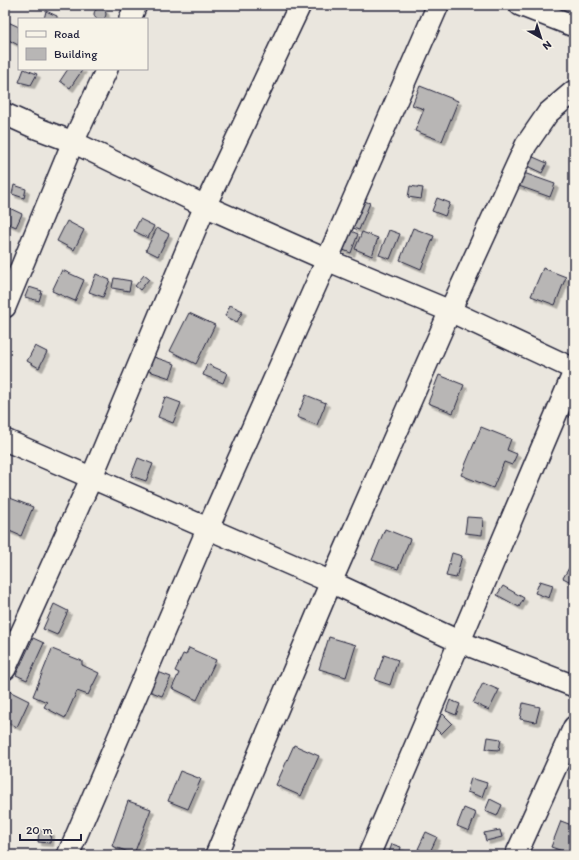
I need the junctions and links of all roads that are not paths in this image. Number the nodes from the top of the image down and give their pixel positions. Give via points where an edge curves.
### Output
1 (136, 5) edge
2 (300, 5) edge
3 (438, 5) edge
4 (520, 5) edge
5 (130, 18) edge
6 (574, 26) edge
7 (107, 70) edge
8 (574, 91) edge
9 (5, 114) edge
10 (73, 142) junction
11 (206, 206) junction
12 (327, 260) junction
13 (5, 307) edge
14 (450, 311) junction
15 (574, 369) edge
16 (574, 372) edge
17 (5, 440) edge
18 (91, 479) junction
19 (208, 528) junction
20 (331, 582) junction
21 (460, 642) junction
22 (5, 669) edge
23 (574, 686) edge
24 (574, 727) edge
25 (68, 855) edge
26 (216, 855) edge
27 (369, 855) edge
28 (516, 855) edge

1 - 5 street
2 - 11 street
3 - 12 street
4 - 6 street
7 - 10 street
8 - 14 street via 548,113 526,145
9 - 10 street
10 - 11 street
10 - 13 street
11 - 12 street
11 - 18 street
12 - 14 street
12 - 19 street
14 - 15 street
14 - 20 street
16 - 21 street
17 - 18 street
18 - 19 street
18 - 22 street
19 - 20 street
19 - 25 street
20 - 21 street
20 - 26 street
21 - 23 street
21 - 27 street
24 - 28 street

